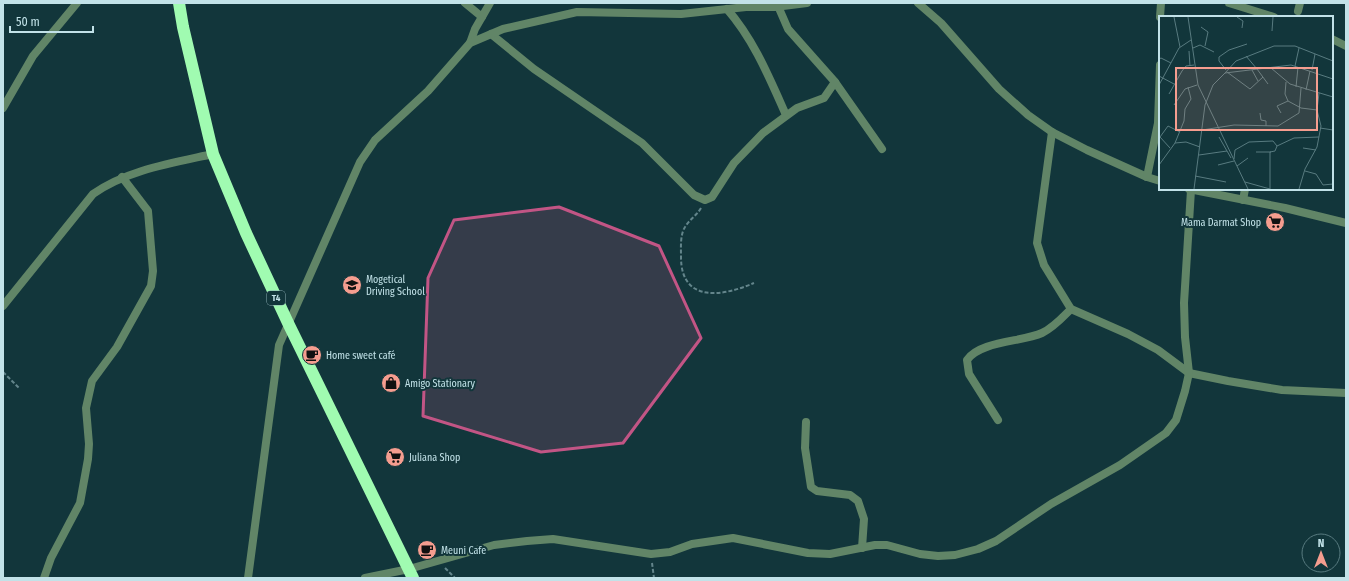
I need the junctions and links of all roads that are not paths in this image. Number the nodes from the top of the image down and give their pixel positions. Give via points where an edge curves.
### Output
1 (77, 3) edge
2 (179, 3) edge
3 (465, 3) edge
4 (490, 3) edge
5 (807, 3) edge
6 (918, 3) edge
7 (1160, 3) edge
8 (1228, 3) edge
9 (775, 5) edge
10 (727, 9) junction
11 (1160, 16) edge
12 (1271, 16) edge
13 (482, 17) junction
14 (491, 34) junction
15 (1333, 40) edge
16 (470, 43) junction
17 (1346, 46) edge
18 (835, 82) junction
19 (1159, 94) edge
20 (3, 108) edge
21 (786, 115) junction
22 (1052, 132) junction
23 (882, 149) dead end
24 (213, 154) junction
25 (122, 177) junction
26 (1147, 177) junction
27 (1159, 181) edge
28 (1190, 190) edge
29 (1195, 190) edge
30 (1245, 190) edge
31 (1243, 200) junction
32 (1346, 223) edge
33 (3, 306) edge
34 (1072, 309) junction
35 (289, 325) junction
36 (1189, 373) junction
37 (1346, 393) edge
38 (998, 420) dead end
39 (806, 422) dead end
40 (862, 548) junction
41 (411, 574) edge
42 (44, 578) edge
43 (248, 578) edge
44 (365, 578) edge

1 - 20 street via 33,56
2 - 24 highway, T4
3 - 13 street
4 - 13 street
5 - 9 street
6 - 22 street via 941,22 999,90
7 - 11 street
8 - 12 street
9 - 10 street
9 - 18 street via 792,35
10 - 14 street via 682,14 577,12
10 - 21 street via 753,44
13 - 16 street
14 - 16 street
14 - 21 street via 534,69 642,143 694,195 705,200 719,189 734,163 746,150
15 - 17 street
16 - 35 street via 428,91 376,140 360,162
18 - 21 street via 824,98 805,104
18 - 23 street
19 - 26 street via 1158,123
22 - 26 street
22 - 34 street via 1037,243 1044,265
24 - 25 street
24 - 35 highway, T4
25 - 33 street via 93,194
25 - 42 street via 148,211 153,271 151,286 117,346 92,382 86,408 88,459 80,503 51,558
26 - 27 street
28 - 36 street via 1184,303
29 - 31 street
30 - 31 street
31 - 32 street
34 - 36 street via 1158,350
34 - 38 street via 1043,332 971,354 967,360 969,374
35 - 41 highway, T4
35 - 43 street via 279,345
36 - 37 street via 1282,390
36 - 40 street via 1176,420 1166,433 1120,465 1051,504 996,541 955,555 920,554 887,545
39 - 40 street via 805,448 812,487 817,491 850,495 858,501 864,519
40 - 41 street via 830,554 808,553 733,538 651,554 553,539 494,545 438,561
41 - 44 street

